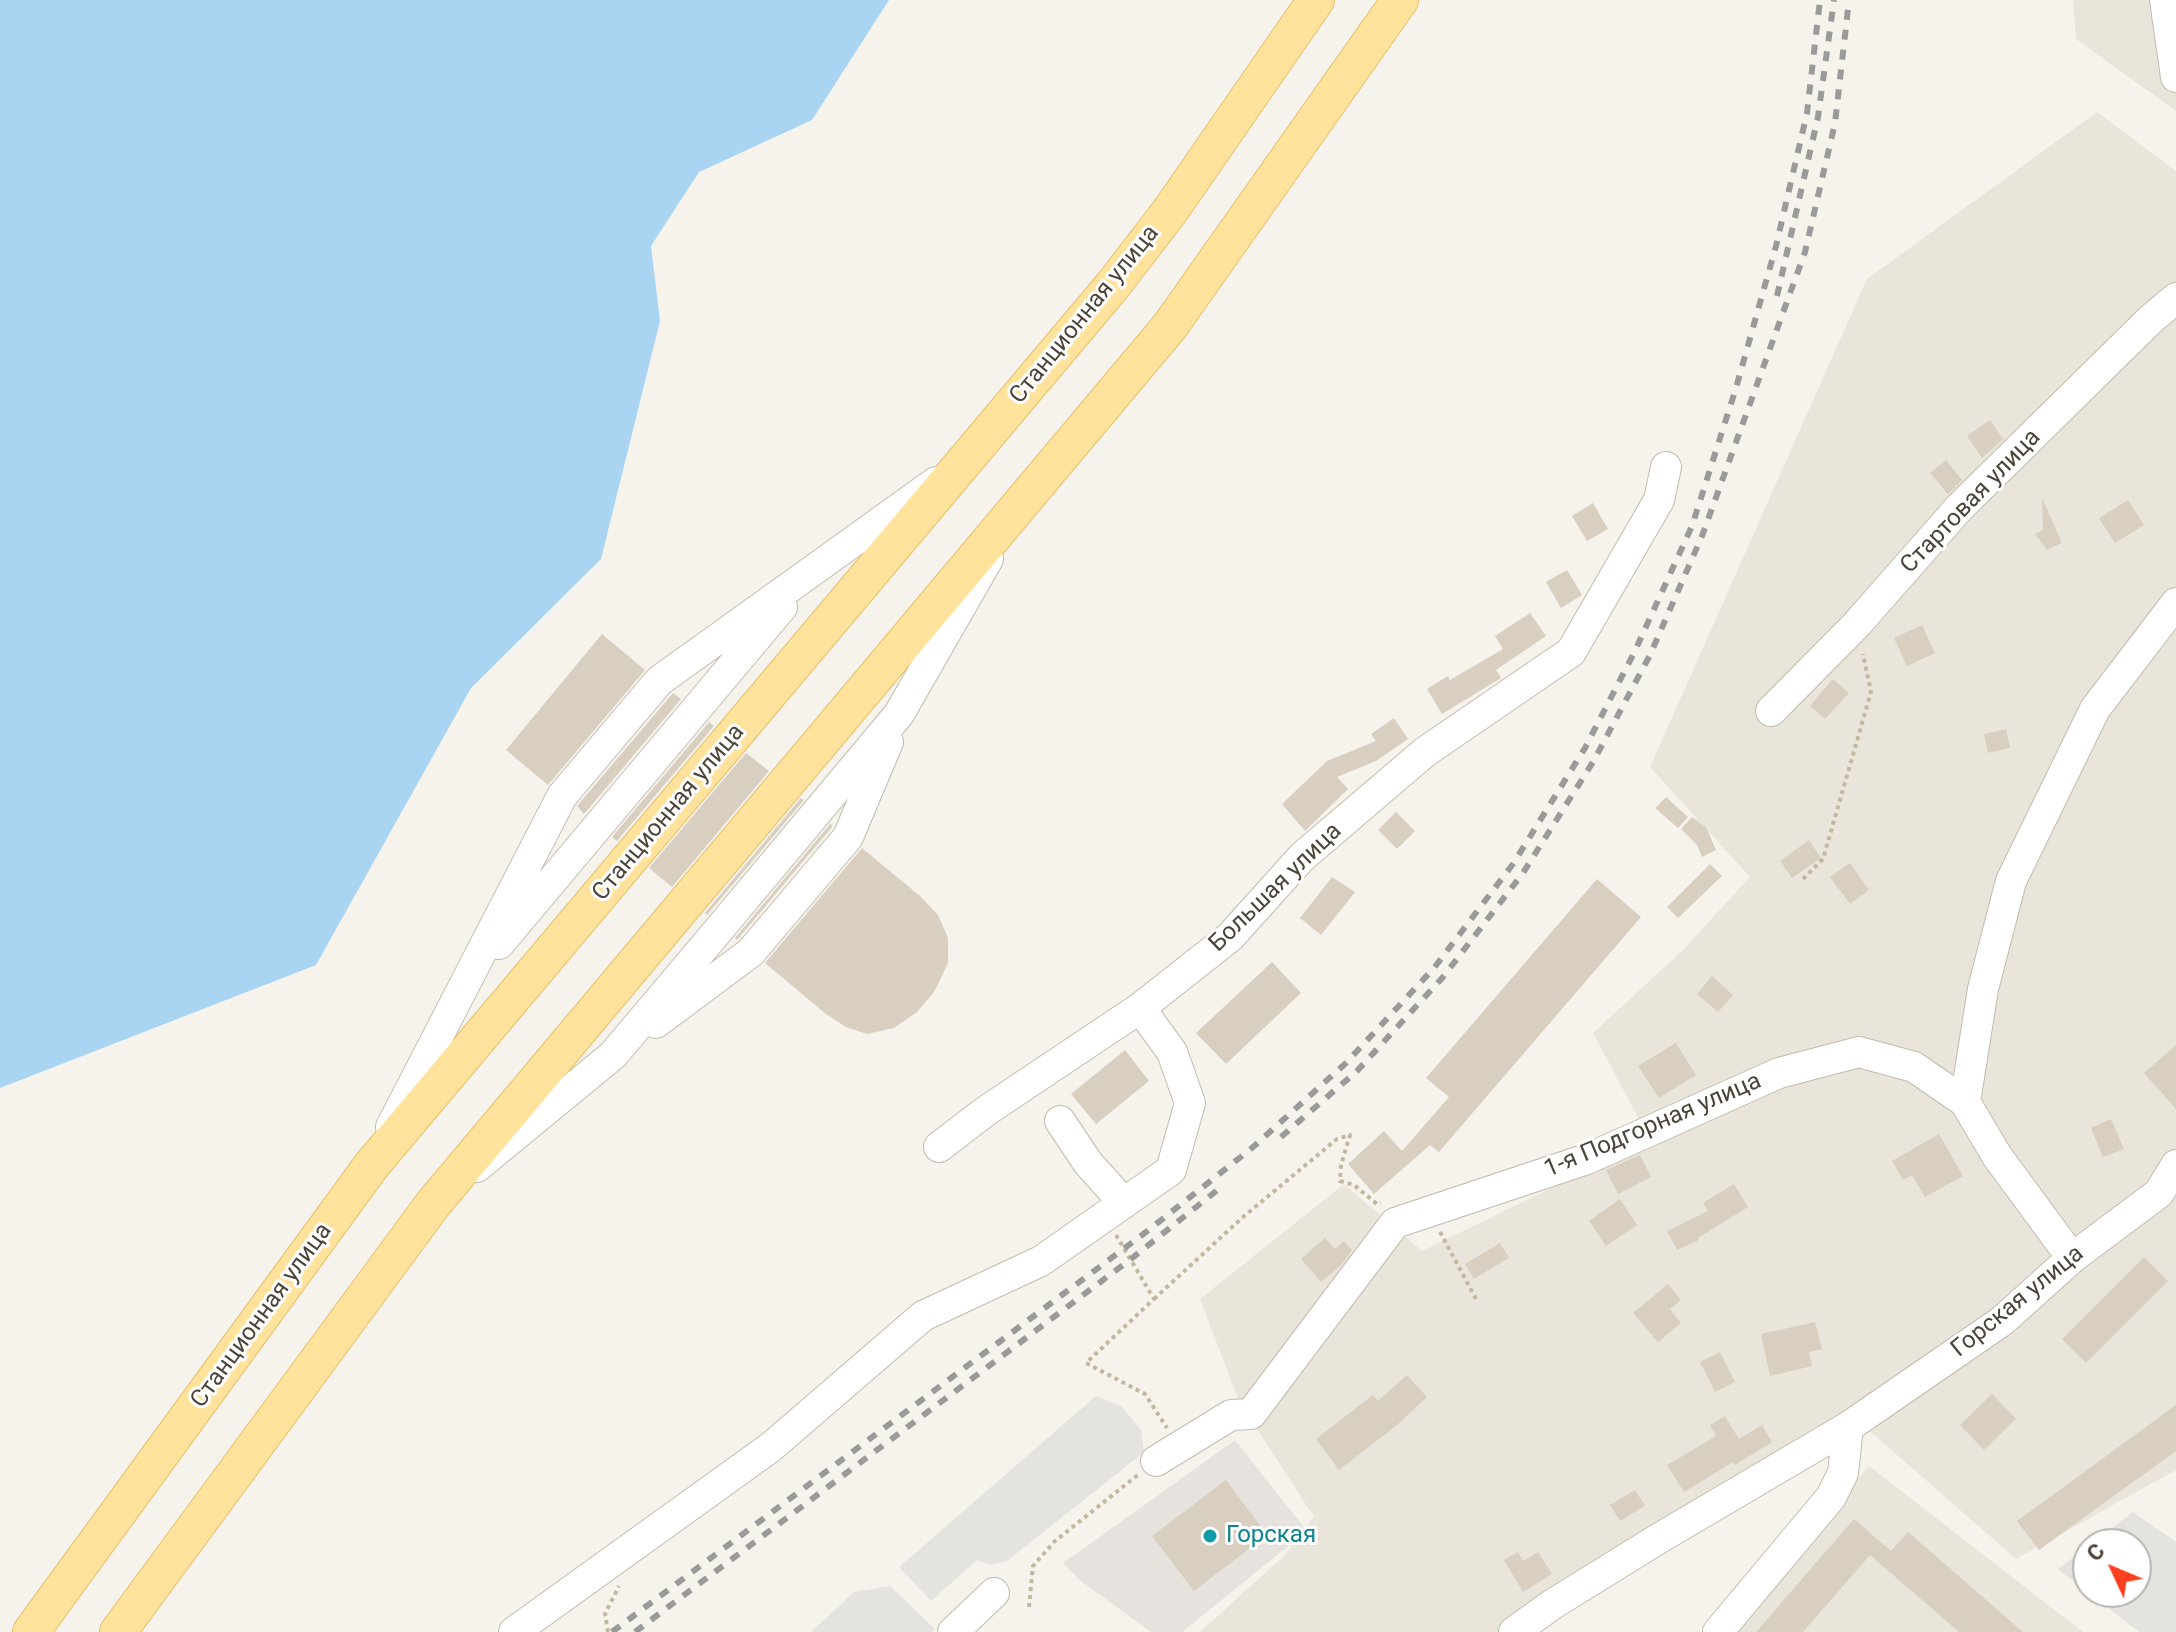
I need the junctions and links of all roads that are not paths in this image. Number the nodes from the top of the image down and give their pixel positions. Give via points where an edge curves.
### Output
1 (1316, 0) edge
2 (1400, 0) edge
3 (2165, 0) edge
4 (2176, 77) edge
5 (2176, 298) edge
6 (964, 463) junction
7 (1666, 467) dead end
8 (1019, 505) junction
9 (811, 571) junction
10 (2176, 603) edge
11 (1771, 711) dead end
12 (464, 986) junction
13 (1140, 1008) junction
14 (1965, 1102) junction
15 (1060, 1121) dead end
16 (939, 1147) dead end
17 (2176, 1165) edge
18 (371, 1166) junction
19 (1124, 1203) junction
20 (433, 1204) junction
21 (2072, 1258) junction
22 (1848, 1427) junction
23 (1156, 1461) road end
24 (994, 1593) dead end
25 (31, 1632) edge
26 (118, 1632) edge
27 (514, 1632) edge
28 (953, 1632) edge
29 (1514, 1632) edge
30 (1718, 1632) edge

1 - 6 main road, Станционная улица via 1170,211
2 - 8 main road via 1170,326
3 - 4 street
5 - 11 street, Стартовая улица via 1959,508
6 - 9 street
6 - 18 main road, Станционная улица
7 - 13 street, Большая улица via 1659,500 1571,652 1425,752 1302,857 1230,937
8 - 20 main road
8 - 20 street via 899,714 613,1055
9 - 12 street
9 - 12 street via 659,681 562,796
10 - 14 street via 2095,709 2011,881 1983,989
12 - 18 street
13 - 16 street, Большая улица
13 - 19 street via 1172,1052 1190,1103 1171,1170
14 - 21 street, 1-я Подгорная улица via 1997,1156
14 - 23 street, 1-я Подгорная улица via 1914,1067 1859,1052 1779,1073 1587,1159 1395,1223 1251,1414 1231,1415
15 - 19 street
17 - 21 street, Горская улица via 2159,1193
18 - 25 main road, Станционная улица
19 - 27 street via 1041,1261 923,1316 771,1447
20 - 26 main road
21 - 22 street, Горская улица via 2002,1321
22 - 29 street, Горская улица
22 - 30 street via 1843,1473 1831,1497
24 - 28 street

